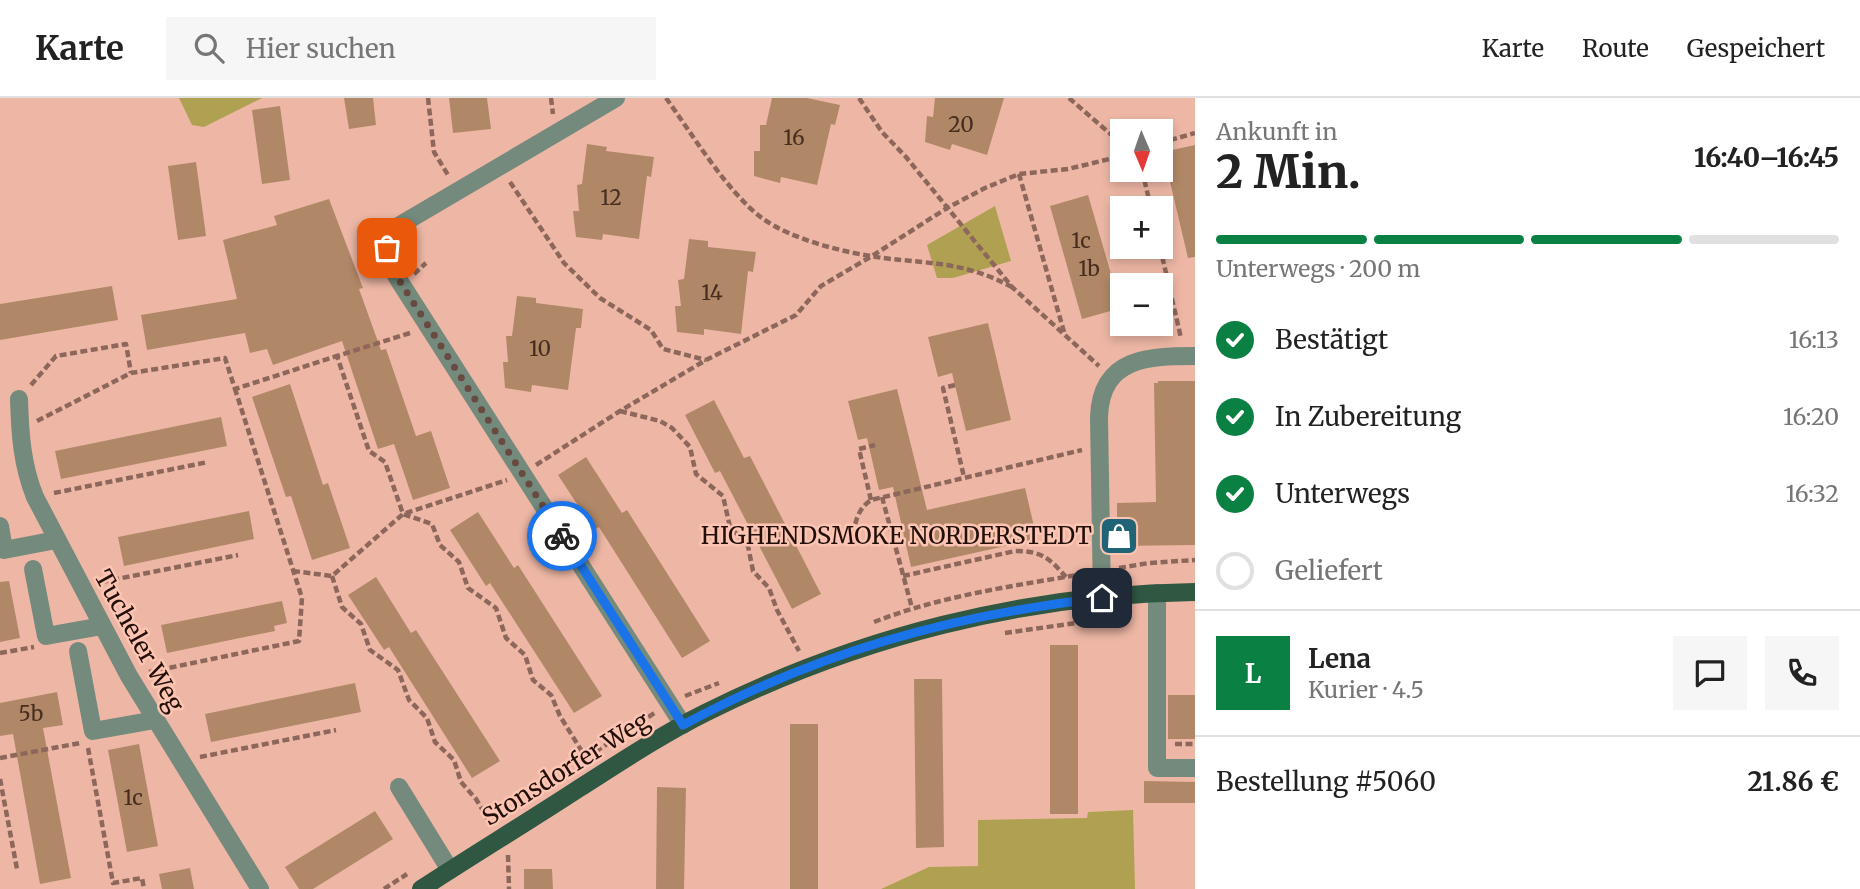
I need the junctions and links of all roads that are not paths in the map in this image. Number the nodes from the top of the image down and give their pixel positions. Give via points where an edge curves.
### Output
1 (616, 98) edge
2 (1190, 356) edge
3 (19, 400) road end
4 (0, 526) edge
5 (56, 540) junction
6 (33, 569) dead end
7 (1195, 592) edge
8 (1157, 593) junction
9 (1102, 598) junction
10 (102, 626) junction
11 (78, 651) dead end
12 (155, 720) junction
13 (683, 725) junction
14 (1195, 768) edge
15 (399, 787) dead end
16 (450, 870) junction
17 (260, 889) edge
18 (421, 889) edge

1 - 13 street via 400,225 387,248 390,266
2 - 9 street via 1136,361 1112,379 1103,394
3 - 5 street, Tucheler Weg via 22,453 35,497
4 - 5 street via 5,550
5 - 10 street, Tucheler Weg
6 - 10 street via 46,636
7 - 8 main road, Stonsdorfer Weg
8 - 9 main road, Stonsdorfer Weg
8 - 14 street via 1157,768
9 - 13 main road, Stonsdorfer Weg via 986,615 878,643 774,681
10 - 12 street, Tucheler Weg
11 - 12 street via 93,731
12 - 17 street, Tucheler Weg
13 - 16 main road, Stonsdorfer Weg
15 - 16 street
16 - 18 main road, Stonsdorfer Weg

